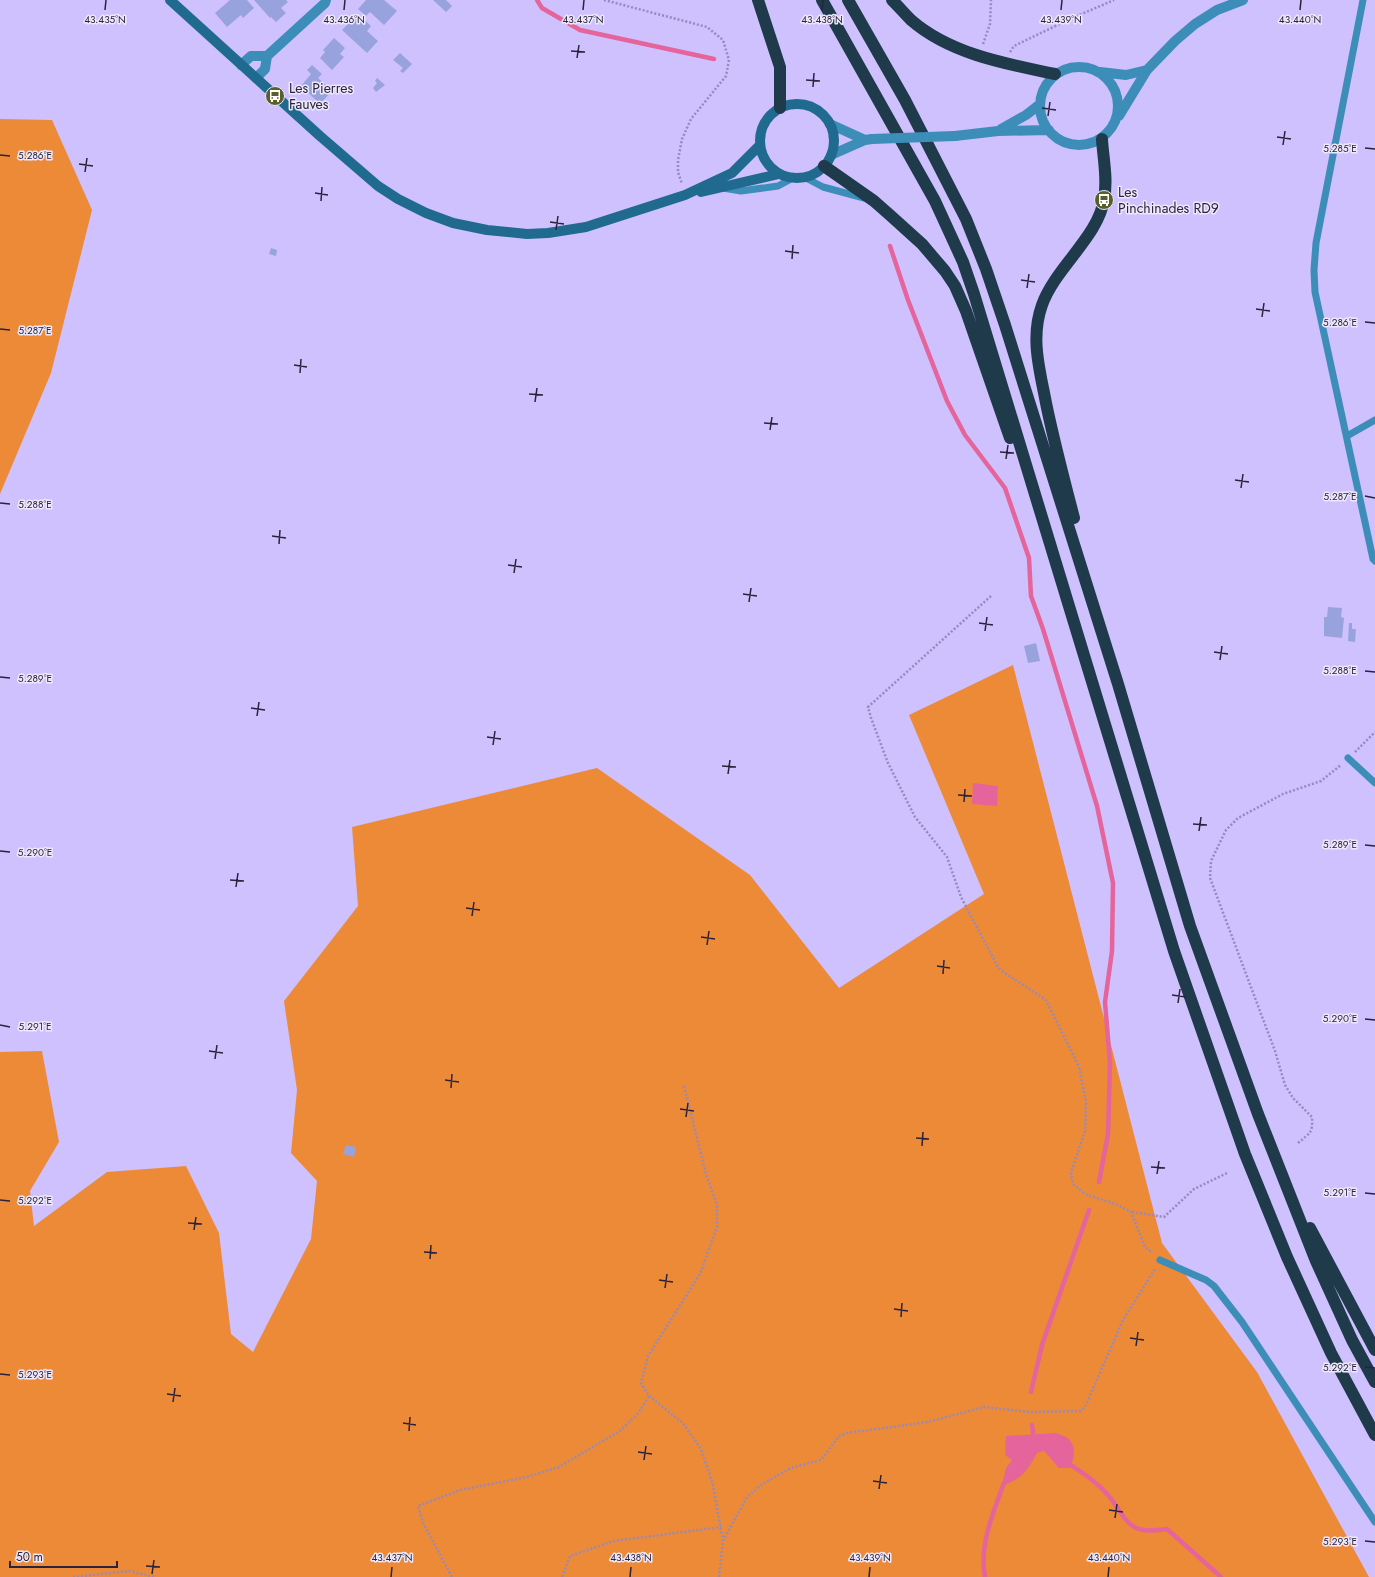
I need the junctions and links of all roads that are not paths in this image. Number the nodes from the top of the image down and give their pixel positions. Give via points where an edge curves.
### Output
1 (170, 0) edge
2 (326, 0) edge
3 (758, 0) edge
4 (822, 0) edge
5 (848, 0) edge
6 (892, 0) edge
7 (1243, 0) edge
8 (1363, 0) edge
9 (267, 56) junction
10 (241, 65) junction
11 (1147, 70) junction
12 (1100, 72) junction
13 (1055, 74) junction
14 (256, 78) junction
15 (1039, 105) junction
16 (780, 108) junction
17 (1115, 122) junction
18 (830, 124) junction
19 (1049, 130) junction
20 (998, 131) junction
21 (1102, 138) junction
22 (869, 139) junction
23 (760, 145) junction
24 (831, 156) junction
25 (824, 166) junction
26 (779, 174) junction
27 (804, 177) junction
28 (793, 178) junction
29 (721, 188) junction
30 (685, 195) junction
31 (874, 201) junction
32 (1375, 420) edge
33 (1347, 436) junction
34 (1375, 561) edge
35 (1062, 584) junction
36 (1118, 684) junction
37 (1348, 758) road end
38 (1375, 783) edge
39 (1279, 1170) junction
40 (1160, 1260) road end
41 (1375, 1350) edge
42 (1375, 1382) edge
43 (1375, 1434) edge
44 (1375, 1522) edge

1 - 10 street
2 - 9 street
3 - 16 highway via 780,67
4 - 35 highway via 935,201 963,262
5 - 36 highway via 905,100 966,218 1005,325
6 - 13 highway via 911,20 951,45 1003,62
7 - 11 street via 1217,10 1195,24
8 - 33 lane via 1316,243 1314,270 1315,292
9 - 10 street via 250,56
9 - 14 street via 265,69
10 - 14 street
11 - 12 street via 1126,75
11 - 17 street
12 - 13 street via 1092,68 1077,67
12 - 17 street via 1118,95
13 - 15 street via 1044,88
14 - 30 street via 378,186 405,203 453,223 486,230 527,234 566,231 607,221
15 - 19 street via 1042,122
15 - 20 street
16 - 18 street via 802,104 823,115
16 - 23 street via 764,123
17 - 21 street
18 - 22 street
18 - 24 street via 833,140
19 - 20 street
19 - 21 street via 1059,140 1080,146 1092,144
20 - 22 street, bridge via 955,136
21 - 36 highway via 1104,200 1093,227 1049,290 1042,305 1036,341 1054,444
22 - 24 street
23 - 26 street via 763,156
23 - 30 street via 732,173
24 - 25 street
25 - 27 street via 815,174
25 - 31 highway
26 - 28 street
26 - 29 street
27 - 28 street
27 - 31 lane via 823,187
28 - 29 lane via 778,186 747,191
29 - 30 street
31 - 35 highway via 922,244 955,286
32 - 33 lane
33 - 34 lane
35 - 43 highway via 1174,951 1245,1154 1331,1354
36 - 39 highway via 1190,926
37 - 38 lane
39 - 41 highway
39 - 42 highway via 1316,1261 1352,1340
40 - 44 lane via 1196,1275 1214,1286 1250,1333

